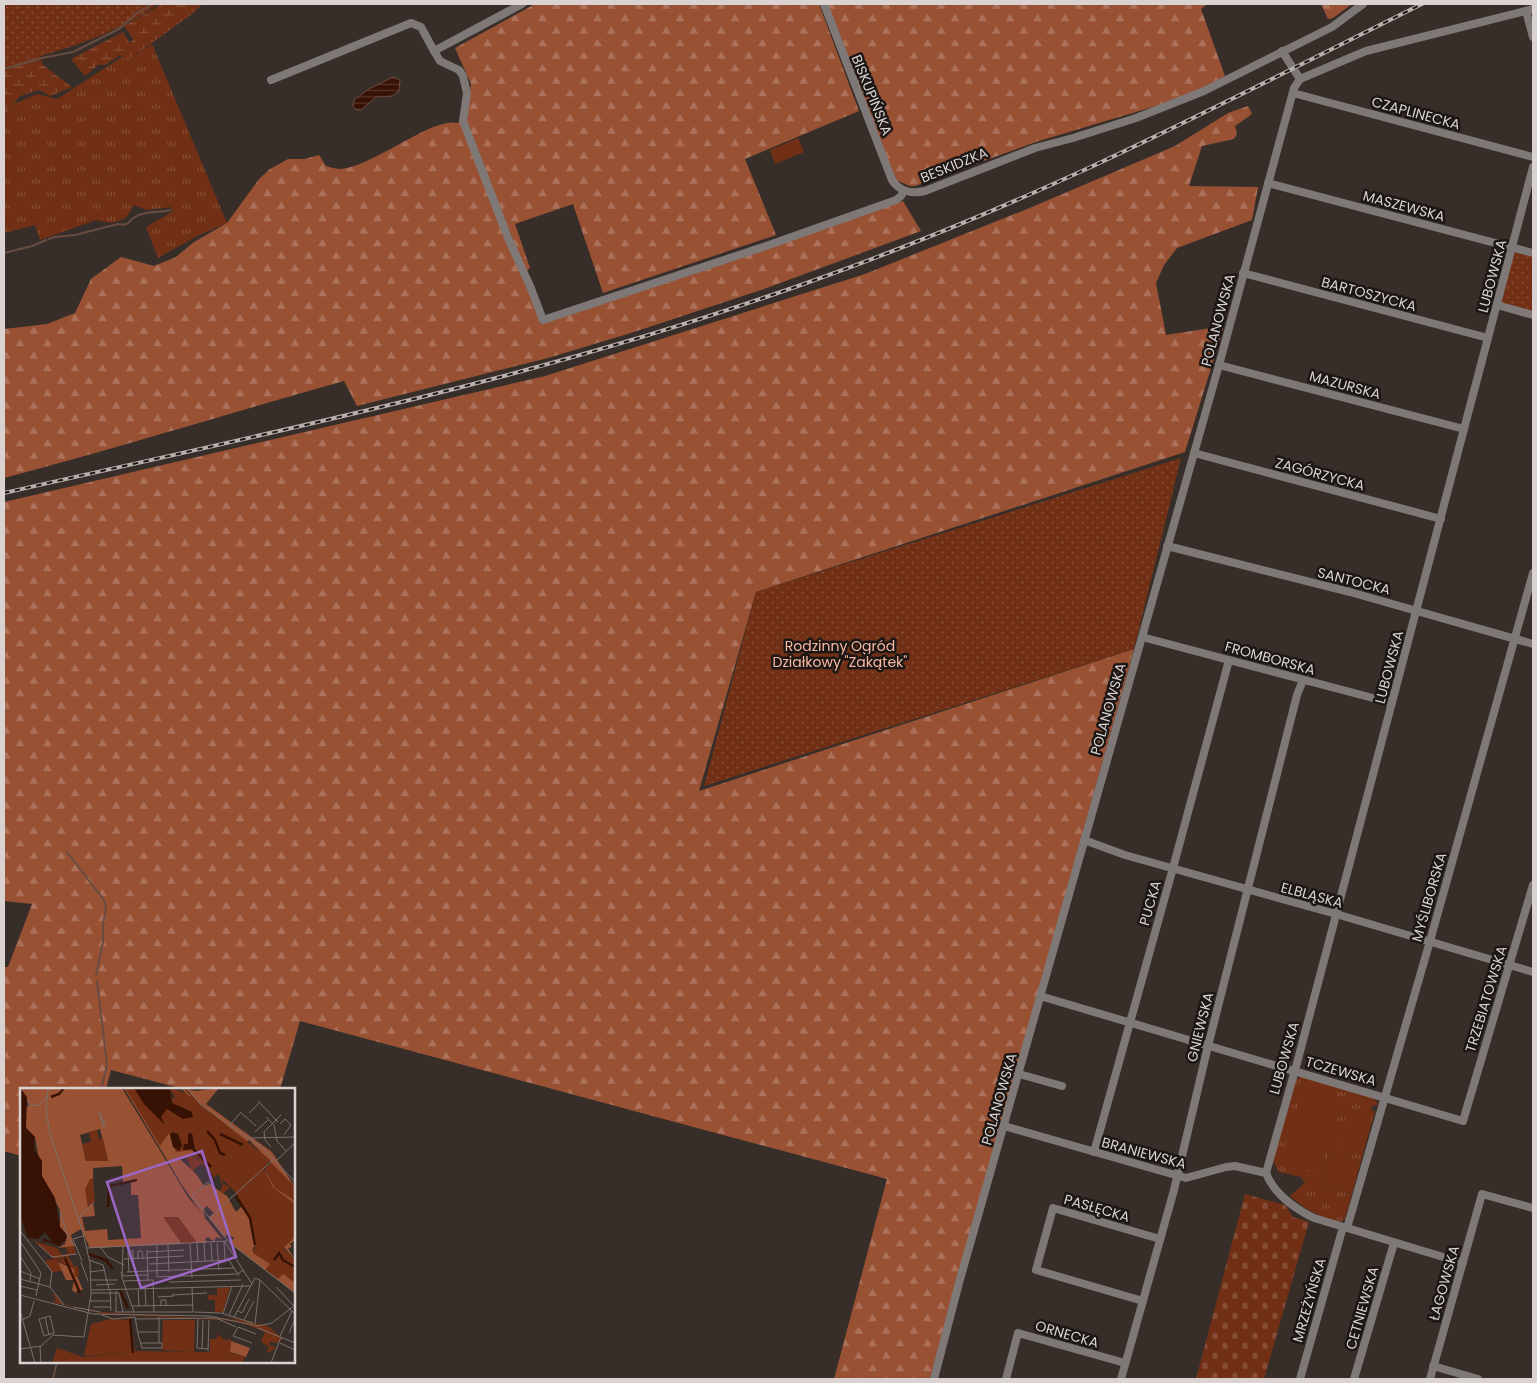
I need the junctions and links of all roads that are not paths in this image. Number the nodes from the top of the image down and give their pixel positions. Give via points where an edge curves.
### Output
1 (522, 4) edge
2 (824, 4) edge
3 (1363, 4) edge
4 (1530, 10) edge
5 (1533, 37) edge
6 (434, 51) junction
7 (1282, 51) junction
8 (1300, 79) junction
9 (272, 80) dead end
10 (1293, 93) junction
11 (1533, 157) edge
12 (1533, 167) edge
13 (1268, 183) junction
14 (904, 191) junction
15 (1512, 247) junction
16 (1533, 253) edge
17 (1244, 273) junction
18 (1497, 305) junction
19 (1533, 316) edge
20 (1488, 338) junction
21 (1219, 365) junction
22 (1464, 429) junction
23 (1194, 453) junction
24 (1441, 519) junction
25 (1167, 546) junction
26 (1533, 573) edge
27 (1417, 610) junction
28 (1142, 637) junction
29 (1515, 638) junction
30 (1533, 644) edge
31 (1229, 660) junction
32 (1303, 680) junction
33 (1392, 703) junction
34 (1084, 840) junction
35 (1173, 868) junction
36 (1533, 885) edge
37 (1247, 890) junction
38 (1336, 914) junction
39 (1430, 942) junction
40 (1510, 965) junction
41 (1533, 972) edge
42 (1040, 996) junction
43 (1130, 1022) junction
44 (1208, 1046) junction
45 (1294, 1070) junction
46 (1019, 1074) junction
47 (1062, 1086) dead end
48 (1385, 1097) junction
49 (1462, 1121) joint
50 (1004, 1126) junction
51 (1094, 1152) junction
52 (1266, 1173) junction
53 (1176, 1176) junction
54 (1533, 1208) edge
55 (1345, 1228) junction
56 (1160, 1239) junction
57 (1394, 1243) junction
58 (1463, 1263) junction
59 (1143, 1301) junction
60 (1125, 1363) junction
61 (1433, 1366) junction
62 (934, 1379) edge
63 (1006, 1379) edge
64 (1121, 1379) edge
65 (1300, 1379) edge
66 (1354, 1379) edge
67 (1430, 1379) edge
68 (1478, 1379) edge

1 - 6 street
2 - 14 street, BISKUPIŃSKA via 892,180
3 - 7 street, BESKIDZKA via 1332,27
4 - 5 street
4 - 8 street via 1366,51
6 - 9 street via 420,27 411,23
6 - 14 street, BESKIDZKA via 440,60 459,70 463,76 467,93 464,121 543,320 896,200
7 - 8 street
7 - 14 street, BESKIDZKA via 1204,91 1155,111 1035,148 925,191
8 - 10 street, POLANOWSKA
10 - 11 street, CZAPLINECKA
10 - 13 street, POLANOWSKA
12 - 15 street, LUBOWSKA
13 - 15 street, MASZEWSKA
13 - 17 street, POLANOWSKA
15 - 16 street, MASZEWSKA
15 - 18 street, LUBOWSKA
17 - 20 street, BARTOSZYCKA
17 - 21 street, POLANOWSKA
18 - 19 street
18 - 20 street, LUBOWSKA
20 - 22 street, LUBOWSKA
21 - 22 street, MAZURSKA
21 - 23 street, POLANOWSKA
22 - 24 street, LUBOWSKA
23 - 24 street, ZAGÓRZYCKA
23 - 25 street, POLANOWSKA
24 - 27 street, LUBOWSKA
25 - 27 street, SANTOCKA
25 - 28 street, POLANOWSKA
26 - 29 street, MYŚLIBORSKA
27 - 29 street, SANTOCKA
27 - 33 street, LUBOWSKA
28 - 31 street, FROMBORSKA
28 - 34 street, POLANOWSKA
29 - 30 street, SANTOCKA
29 - 39 street, MYŚLIBORSKA
31 - 32 street, FROMBORSKA
31 - 35 street, PUCKA
32 - 33 street, FROMBORSKA
32 - 37 street, GNIEWSKA
33 - 38 street, LUBOWSKA
34 - 35 street, ELBLĄSKA
34 - 42 street, POLANOWSKA
35 - 37 street, ELBLĄSKA
35 - 43 street, PUCKA
36 - 40 street, TRZEBIATOWSKA
37 - 38 street, ELBLĄSKA
37 - 44 street, GNIEWSKA
38 - 39 street, ELBLĄSKA
38 - 45 street, LUBOWSKA
39 - 40 street, ELBLĄSKA
39 - 48 street, MYŚLIBORSKA
40 - 41 street, ELBLĄSKA
40 - 49 street, TRZEBIATOWSKA
42 - 43 street, TCZEWSKA
42 - 46 street, POLANOWSKA
43 - 44 street, TCZEWSKA
43 - 51 street, PUCKA
44 - 45 street, TCZEWSKA
44 - 53 street, GNIEWSKA
45 - 48 street, TCZEWSKA
45 - 52 street, LUBOWSKA
46 - 47 street
46 - 50 street, POLANOWSKA
48 - 49 street, TCZEWSKA
48 - 55 street, MYŚLIBORSKA
50 - 51 street, BRANIEWSKA
50 - 62 street, POLANOWSKA
51 - 53 street, BRANIEWSKA
52 - 53 street, BRANIEWSKA via 1235,1166 1186,1178
52 - 55 street via 1269,1182 1296,1208
53 - 56 street, GNIEWSKA
54 - 58 street, ŁAGOWSKA via 1482,1194
55 - 57 street
55 - 65 street, MRZEŻYŃSKA
56 - 59 street, GNIEWSKA
56 - 59 street, PASŁĘCKA via 1053,1208 1036,1270
57 - 58 street
57 - 66 street, CETNIEWSKA
58 - 61 street, ŁAGOWSKA
59 - 60 street, GNIEWSKA
60 - 63 street, ORNECKA via 1018,1333
60 - 64 street, GNIEWSKA
61 - 67 street, ŁAGOWSKA
61 - 68 street

